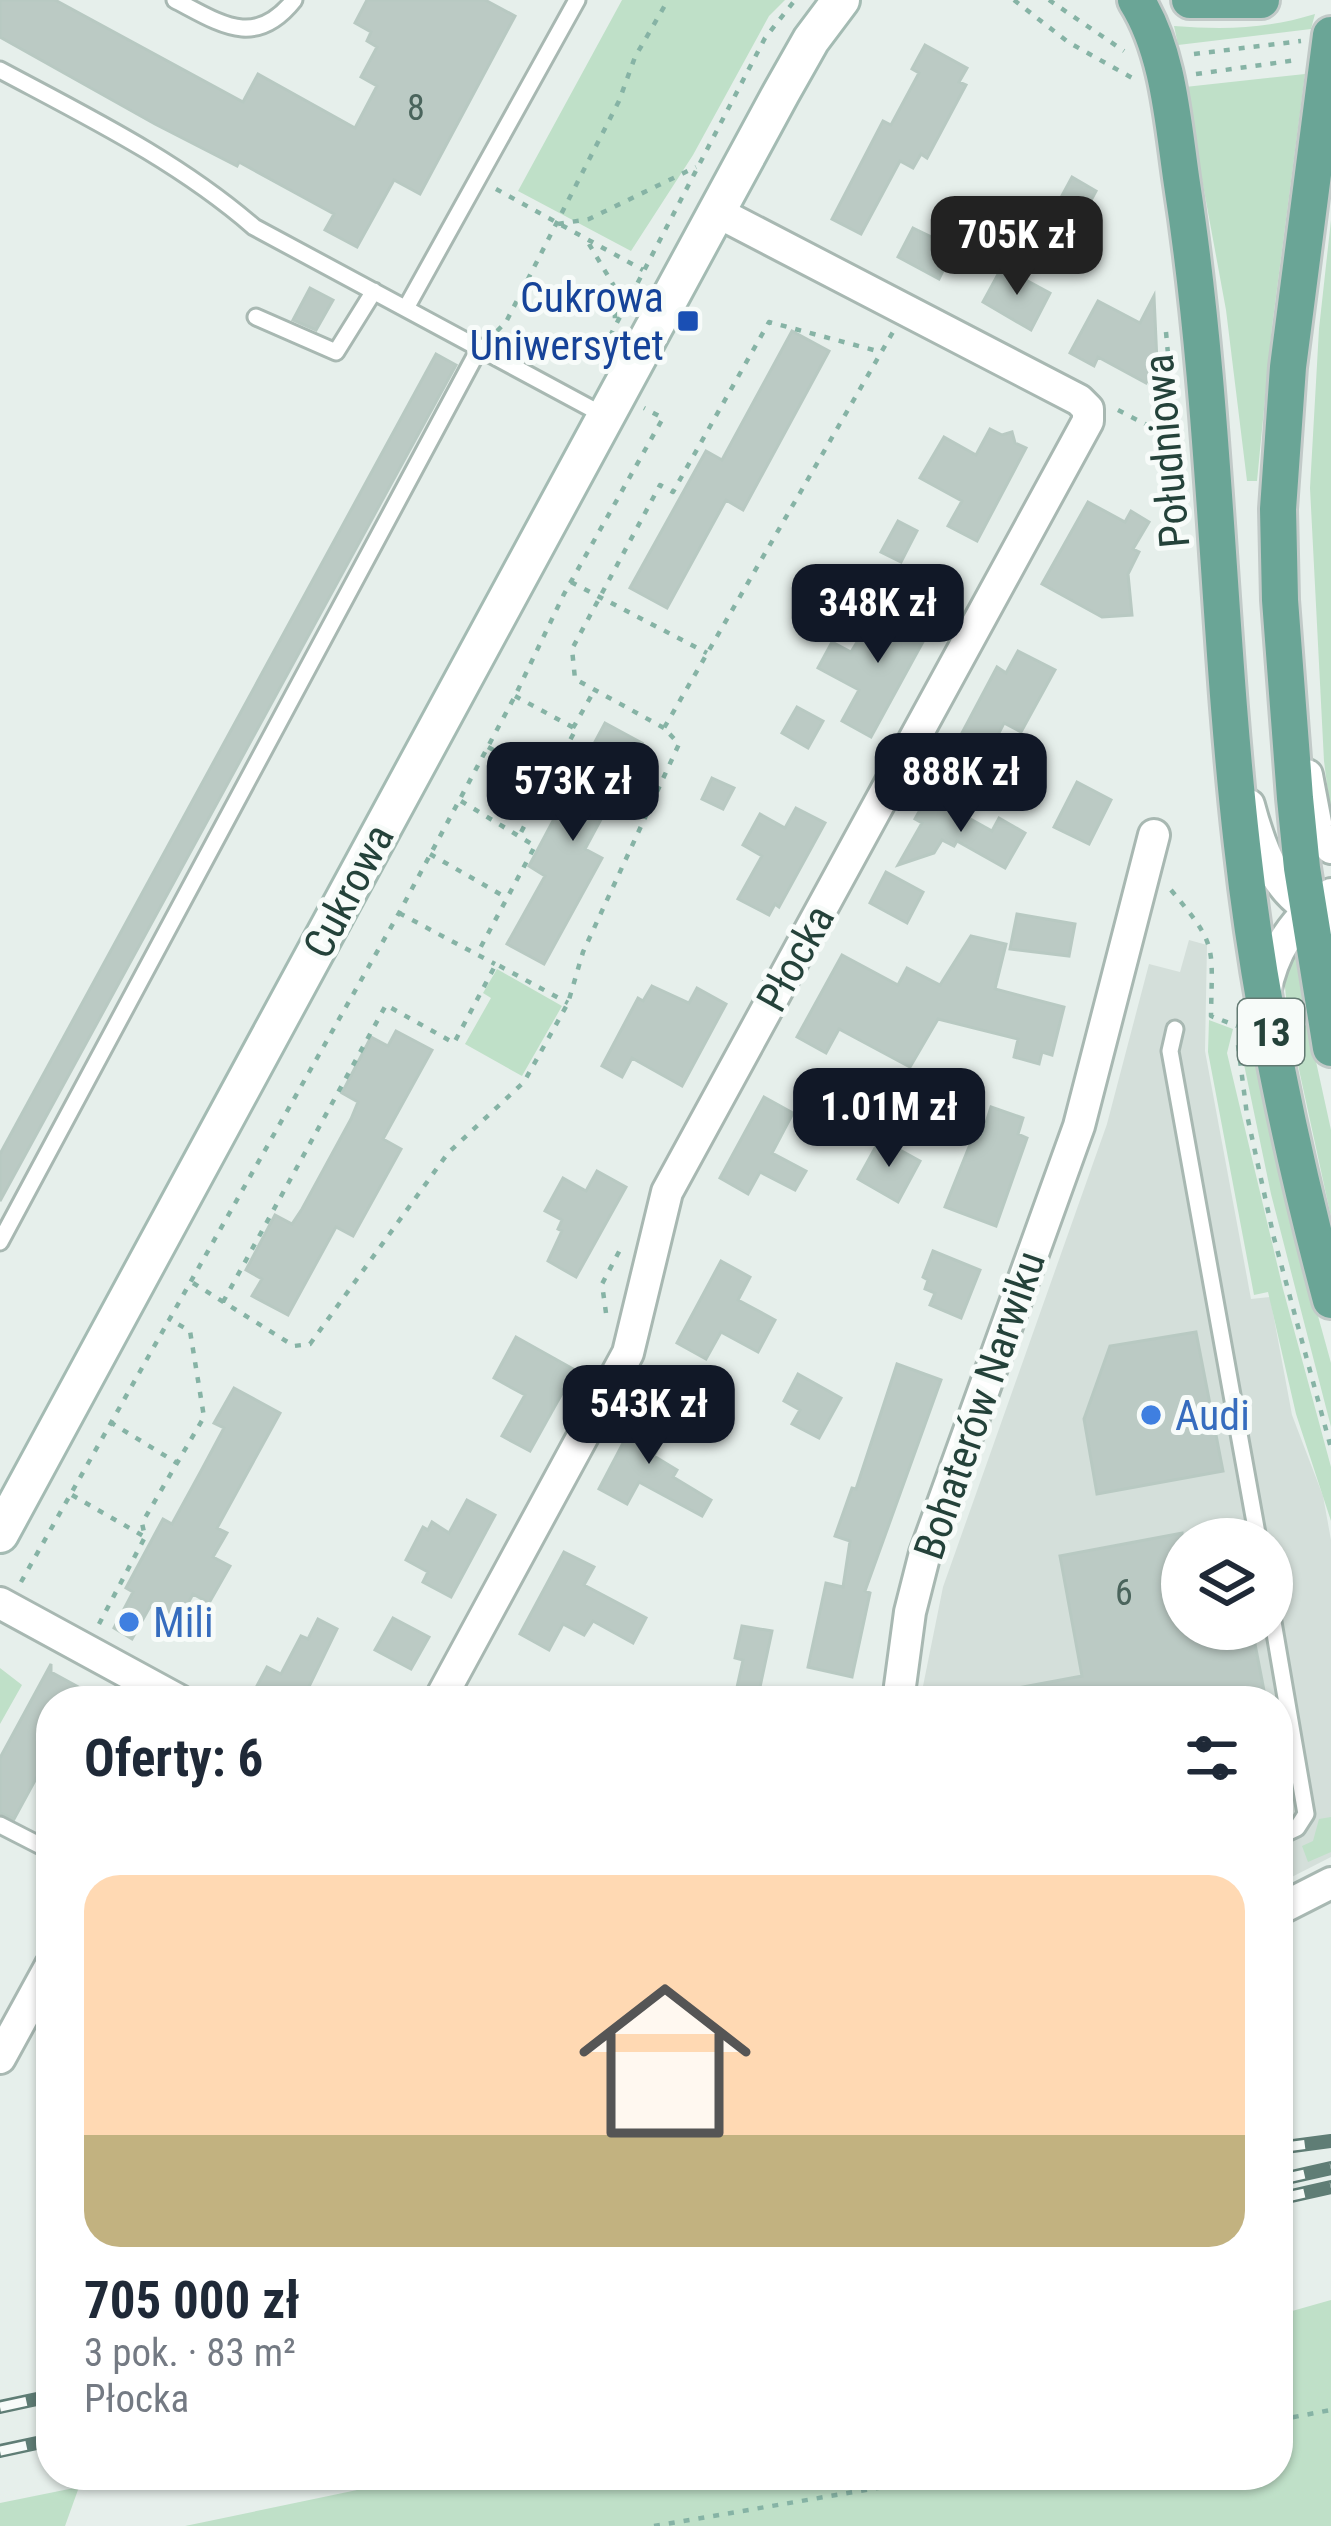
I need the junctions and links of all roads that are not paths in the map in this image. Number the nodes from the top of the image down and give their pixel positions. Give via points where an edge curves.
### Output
1 (176, 0) edge
2 (294, 0) edge
3 (577, 0) edge
4 (841, 0) edge
5 (1136, 0) edge
6 (1190, 0) edge
7 (1262, 0) edge
8 (1319, 44) edge
9 (0, 70) edge
10 (717, 212) junction
11 (374, 291) junction
12 (406, 308) junction
13 (256, 317) dead end
14 (480, 347) junction
15 (620, 410) junction
16 (1284, 656) junction
17 (1234, 759) junction
18 (1151, 848) road end
19 (1331, 848) edge
20 (1324, 908) edge
21 (1265, 992) junction
22 (1175, 1029) dead end
23 (1331, 1048) edge
24 (0, 1242) edge
25 (1331, 1300) edge
26 (1254, 1518) edge
27 (0, 1534) edge
28 (10, 1594) edge
29 (1278, 1650) edge
30 (156, 1686) edge
31 (447, 1686) edge
32 (900, 1686) edge
33 (1284, 1686) edge
34 (1293, 1738) edge
35 (0, 1825) edge
36 (1293, 1830) edge
37 (36, 1843) edge
38 (1331, 1883) edge
39 (1293, 1902) edge
40 (36, 1992) edge
41 (0, 2057) edge

1 - 2 lane via 226,27 254,29 279,19
3 - 12 lane
4 - 10 street, Cukrowa
5 - 17 main road, Południowa / 13 via 1160,58 1190,239
6 - 7 main road
8 - 16 main road, 13 via 1282,438
9 - 11 lane
10 - 15 street, Cukrowa
10 - 31 street, Płocka via 1079,400 1088,421 667,1192 628,1353
11 - 12 lane
11 - 13 lane via 336,352
12 - 14 lane
14 - 15 lane
14 - 24 lane
15 - 27 street, Cukrowa
16 - 19 street via 1317,828
16 - 20 main road, 13
17 - 20 street, Południowa via 1270,867 1290,895
17 - 21 main road, Południowa / 13
18 - 32 street, Bohaterów Narwiku via 1079,1126 925,1552
20 - 21 street via 1278,951
20 - 23 main road, 13
21 - 25 main road, Południowa / 13
22 - 26 lane via 1170,1051
28 - 30 street
29 - 33 lane
34 - 36 lane via 1306,1814
35 - 37 lane
38 - 39 street
40 - 41 street

